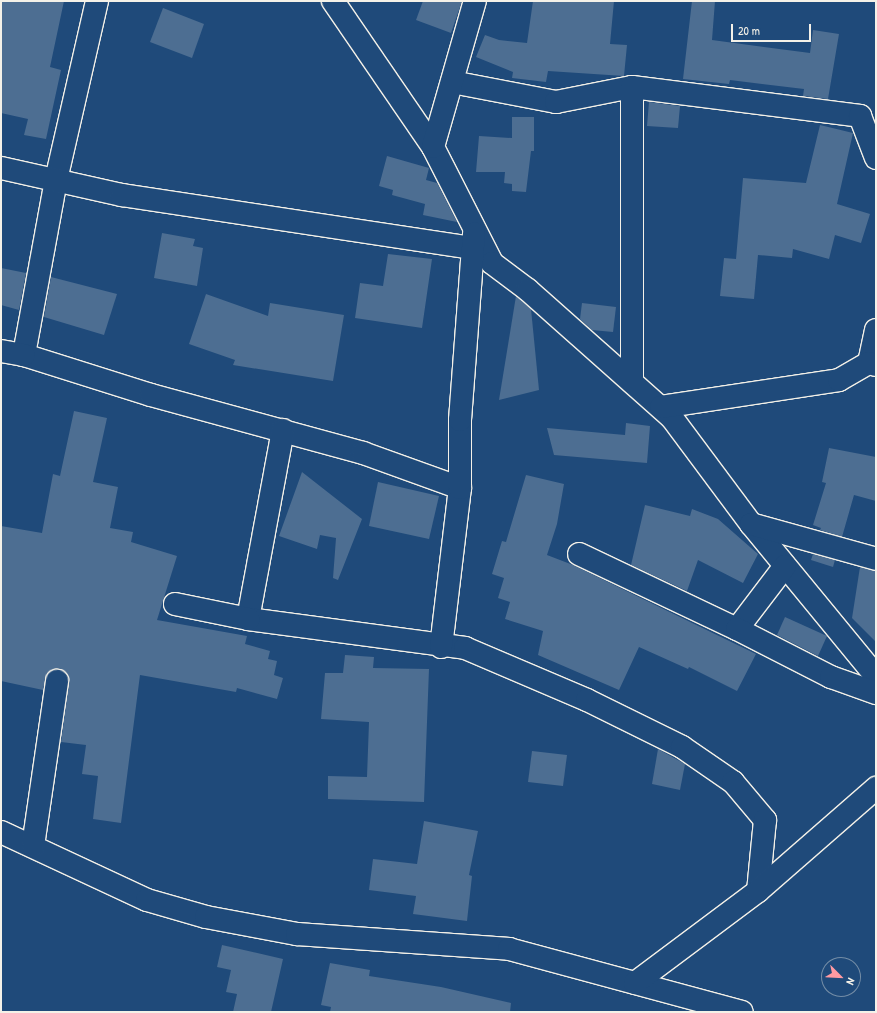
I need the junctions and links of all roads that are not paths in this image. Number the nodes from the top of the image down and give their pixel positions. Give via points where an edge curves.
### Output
1 (97, 1) edge
2 (333, 1) edge
3 (475, 1) edge
4 (452, 82) junction
5 (632, 87) junction
6 (433, 147) junction
7 (876, 158) edge
8 (1, 168) edge
9 (56, 180) junction
10 (473, 239) junction
11 (876, 330) edge
12 (1, 351) edge
13 (24, 355) junction
14 (872, 364) edge
15 (632, 382) junction
16 (661, 407) junction
17 (282, 430) junction
18 (460, 488) junction
19 (751, 524) junction
20 (579, 554) dead end
21 (876, 559) edge
22 (785, 566) junction
23 (175, 604) dead end
24 (248, 619) junction
25 (737, 629) junction
26 (441, 647) junction
27 (876, 676) edge
28 (57, 681) dead end
29 (876, 693) edge
30 (876, 788) edge
31 (1, 832) edge
32 (34, 846) junction
33 (758, 890) junction
34 (635, 983) junction
35 (691, 1005) edge
36 (742, 1012) edge

1 - 9 street
2 - 6 street
3 - 4 street
4 - 5 street via 556,102
4 - 6 street
5 - 7 street via 860,116
5 - 15 street
6 - 10 street
8 - 9 street
9 - 10 street via 122,195
9 - 13 street
10 - 15 street via 492,263 528,290
10 - 18 street via 460,420
11 - 14 street
12 - 13 street
13 - 17 street
14 - 16 street via 839,380
15 - 16 street
16 - 19 street via 672,418
17 - 18 street via 363,453
17 - 24 street
18 - 26 street
19 - 21 street
19 - 22 street
20 - 25 street
22 - 25 street
22 - 27 street
23 - 24 street
24 - 26 street
25 - 29 street via 830,678
26 - 33 street via 465,648 587,700 682,747 733,782 765,820
28 - 32 street
30 - 33 street
31 - 32 street
32 - 34 street via 147,900 206,917 297,934 509,949
33 - 34 street
34 - 35 street
35 - 36 street

